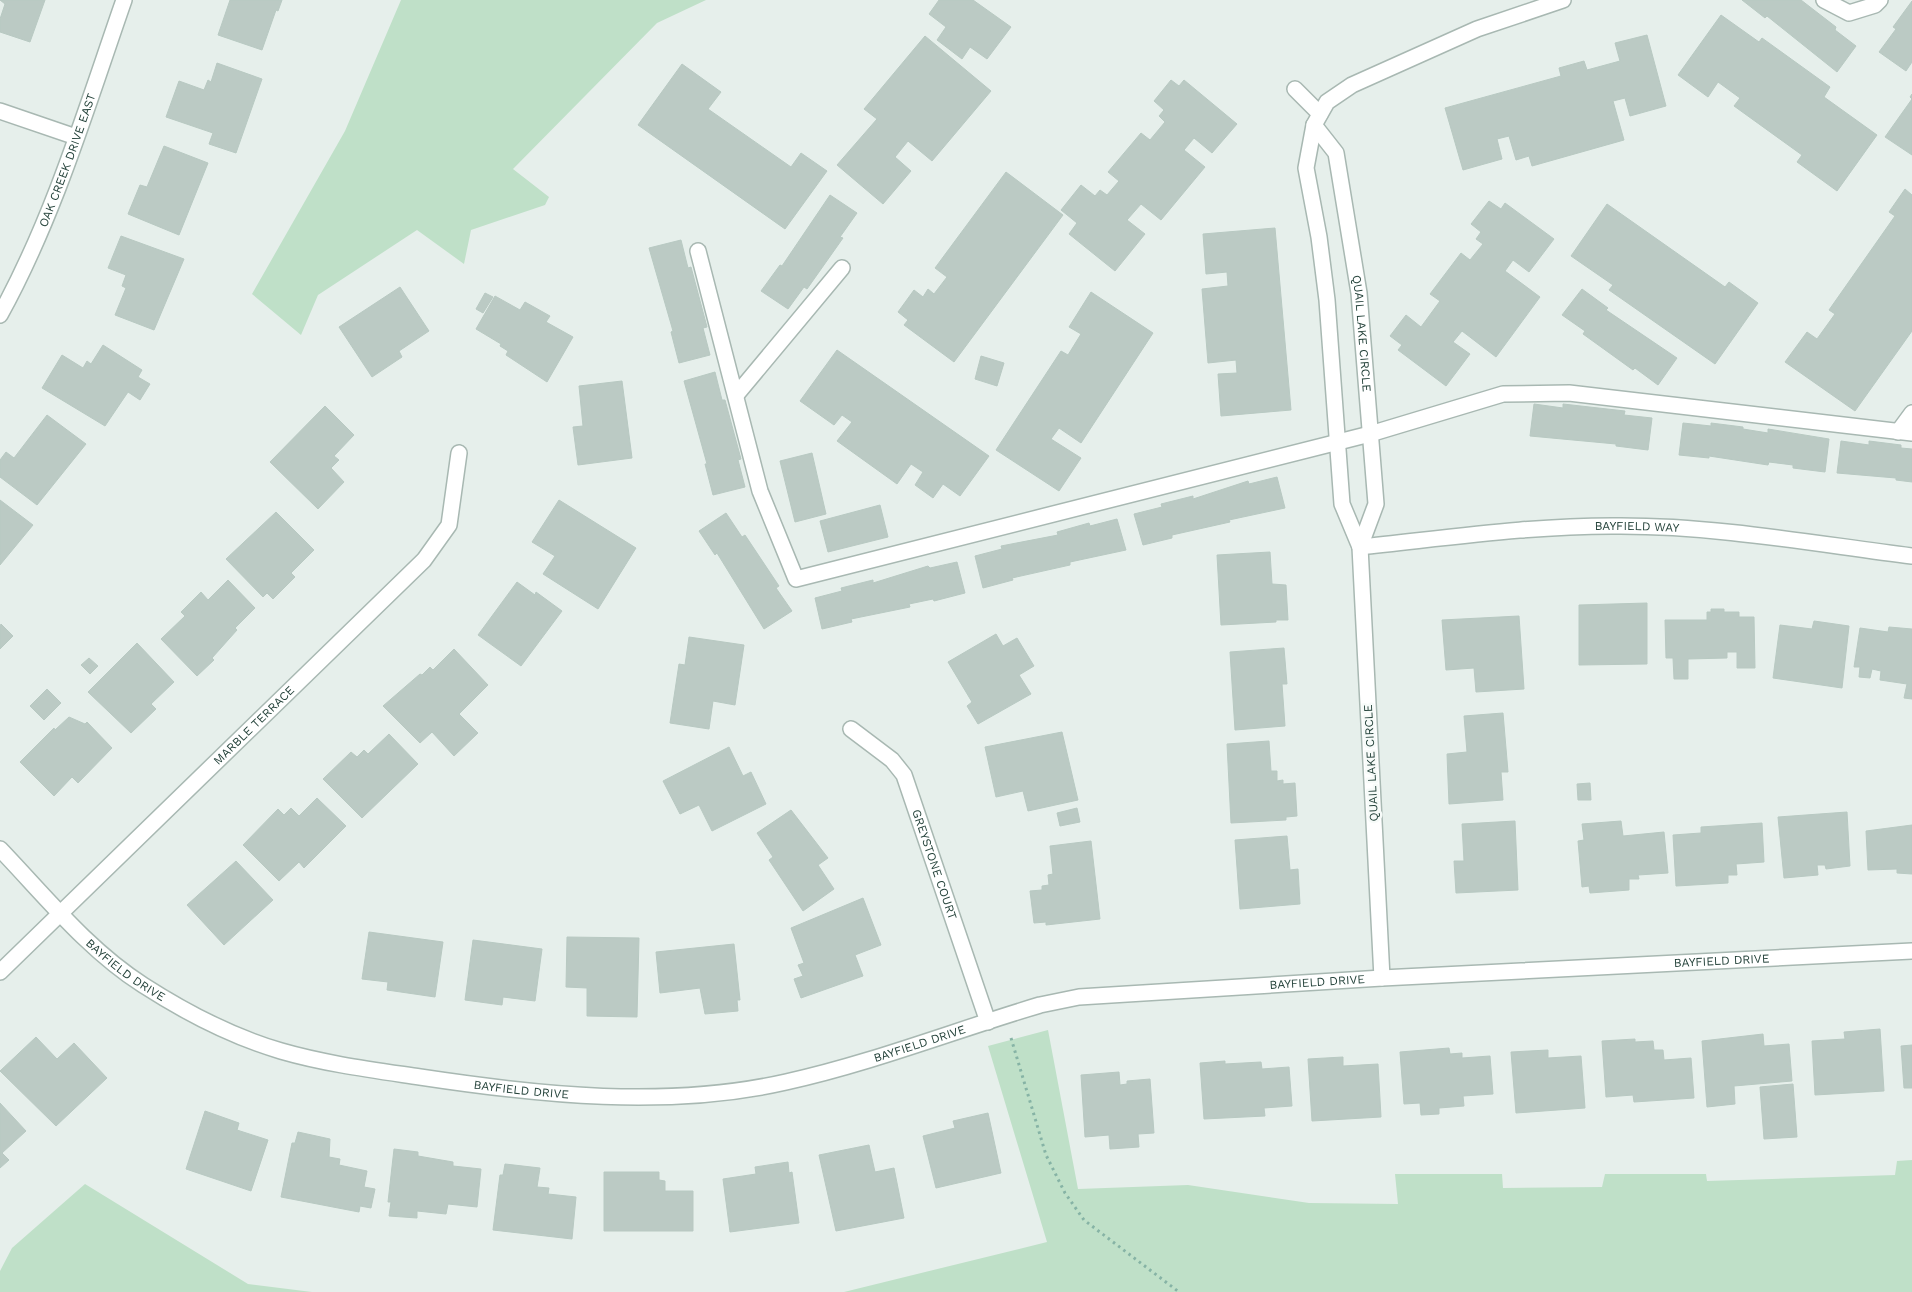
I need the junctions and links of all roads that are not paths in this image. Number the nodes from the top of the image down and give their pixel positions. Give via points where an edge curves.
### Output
1 (124, 0) edge
2 (1563, 0) edge
3 (1824, 0) edge
4 (1880, 0) edge
5 (1295, 89) dead end
6 (0, 111) edge
7 (1317, 120) junction
8 (76, 137) junction
9 (698, 251) dead end
10 (842, 268) dead end
11 (0, 315) edge
12 (737, 394) junction
13 (1912, 413) edge
14 (1905, 433) edge
15 (1370, 434) junction
16 (1338, 442) junction
17 (459, 453) dead end
18 (1360, 547) junction
19 (1912, 556) edge
20 (851, 729) dead end
21 (0, 849) edge
22 (62, 913) junction
23 (1912, 951) edge
24 (0, 972) edge
25 (1382, 978) junction
26 (988, 1022) junction

1 - 8 street, OAK CREEK DRIVE EAST
2 - 7 street via 1477,29 1352,84 1327,102
3 - 4 street via 1849,13 1875,5
5 - 7 street
6 - 8 street
7 - 15 street, QUAIL LAKE CIRCLE via 1336,153 1359,293
7 - 16 street, QUAIL LAKE CIRCLE via 1306,168 1326,291
8 - 11 street, OAK CREEK DRIVE EAST via 25,270
9 - 12 street
10 - 12 street
12 - 16 street via 760,491 796,579
13 - 14 street
14 - 15 street via 1570,393 1503,394
15 - 16 street
15 - 18 street, QUAIL LAKE CIRCLE via 1376,504
16 - 18 street, QUAIL LAKE CIRCLE via 1342,504
17 - 22 street, MARBLE TERRACE via 449,525 424,560
18 - 19 street, BAYFIELD WAY via 1537,528 1622,526 1738,534
18 - 25 street, QUAIL LAKE CIRCLE
20 - 26 street, GREYSTONE COURT via 892,760 904,775
21 - 22 street, BAYFIELD DRIVE
22 - 24 street, MARBLE TERRACE
22 - 26 street, BAYFIELD DRIVE via 102,954 141,984 187,1011 235,1033 278,1050 330,1063 484,1086 565,1094 641,1096 742,1090 784,1083
23 - 25 street, BAYFIELD DRIVE
25 - 26 street, BAYFIELD DRIVE via 1079,998

